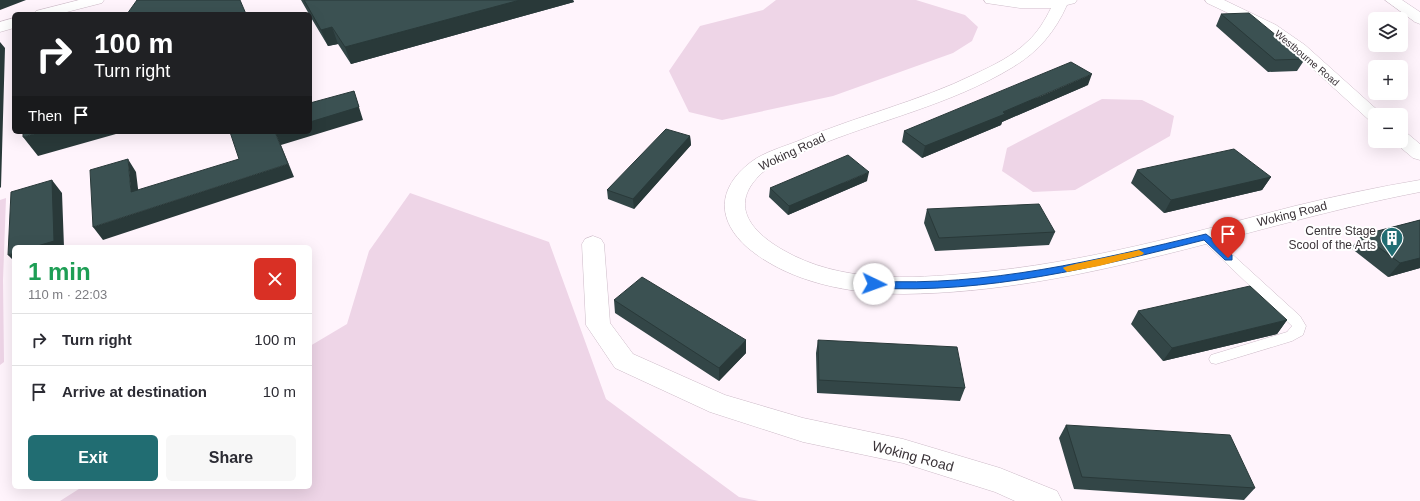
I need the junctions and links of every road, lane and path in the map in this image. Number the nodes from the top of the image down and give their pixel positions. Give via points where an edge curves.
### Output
1 (97, 0) edge
2 (991, 0) edge
3 (1212, 0) edge
4 (1065, 2) edge
5 (1397, 3) edge
6 (1012, 4) junction
7 (49, 12) edge
8 (1420, 12) edge
9 (1420, 19) edge
10 (12, 24) edge
11 (1051, 25) junction
12 (0, 27) edge
13 (1368, 110) edge
14 (1408, 144) edge
15 (1420, 154) edge
16 (1420, 186) edge
17 (1206, 237) junction
18 (593, 244) dead end
19 (1216, 359) dead end
20 (1046, 501) edge

1 - 7 street
2 - 6 street
3 - 13 street, Westbourne Road via 1271,28 1299,48
4 - 6 street
4 - 11 street
5 - 8 street
5 - 9 street
6 - 11 street
10 - 12 street
11 - 17 street, Woking Road via 1036,45 996,71 947,92 811,141 758,166 737,188 733,206 737,223 763,249 798,269 848,283 915,287 1006,278 1099,263
14 - 15 street
16 - 17 street, Woking Road via 1295,213
17 - 19 lane via 1299,326 1298,331 1292,336
18 - 20 street, Woking Road via 598,325 624,361 719,404 803,430 903,451 1000,481

